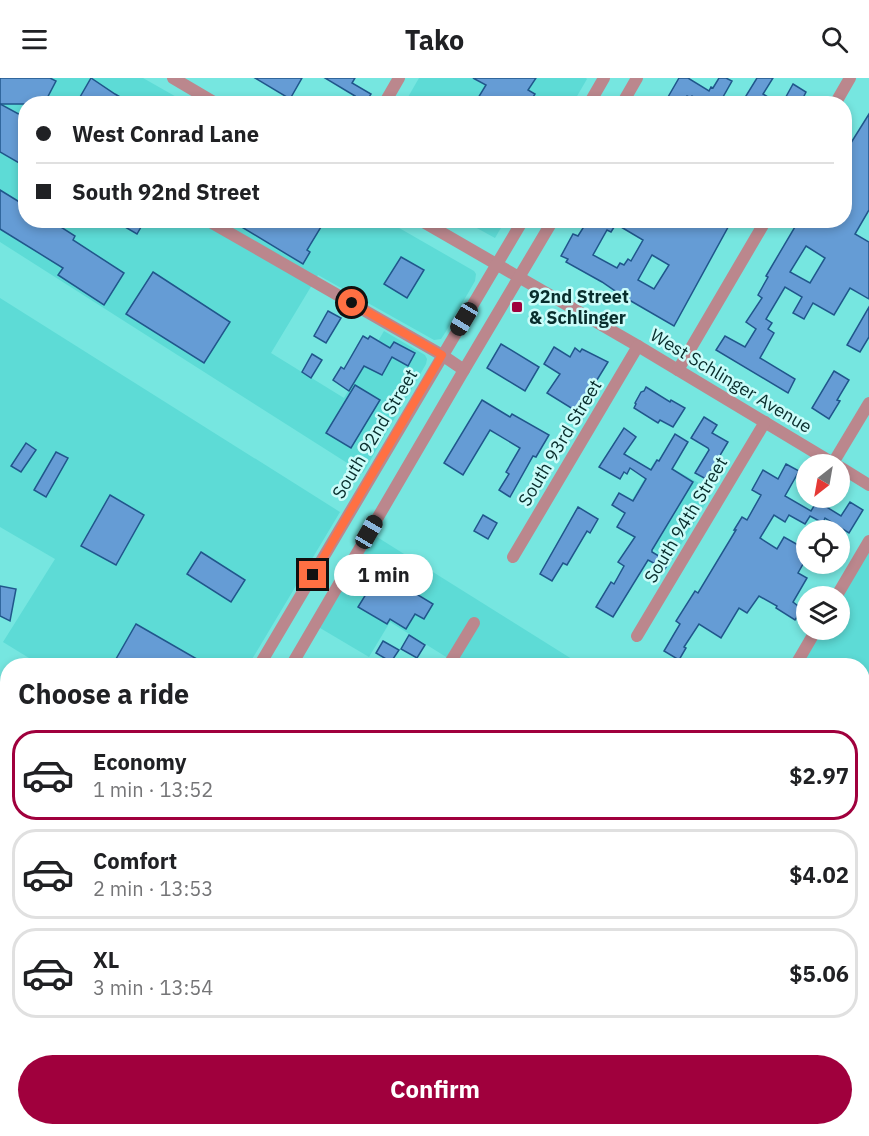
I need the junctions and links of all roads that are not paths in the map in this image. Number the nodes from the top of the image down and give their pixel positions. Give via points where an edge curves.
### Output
1 (399, 78) edge
2 (604, 78) edge
3 (637, 78) edge
4 (850, 78) edge
5 (177, 79) edge
6 (204, 96) edge
7 (389, 96) edge
8 (594, 96) edge
9 (627, 96) edge
10 (840, 96) edge
11 (221, 228) edge
12 (434, 228) edge
13 (518, 228) edge
14 (548, 228) edge
15 (761, 228) edge
16 (497, 265) junction
17 (520, 278) junction
18 (638, 346) junction
19 (442, 355) junction
20 (464, 370) junction
21 (678, 370) junction
22 (869, 403) edge
23 (765, 422) junction
24 (818, 454) edge
25 (842, 454) edge
26 (850, 473) edge
27 (869, 485) edge
28 (869, 541) edge
29 (513, 557) dead end
30 (842, 586) edge
31 (474, 623) dead end
32 (637, 636) dead end
33 (810, 640) edge
34 (264, 658) edge
35 (296, 658) edge
36 (453, 658) edge
37 (800, 658) edge

1 - 7 street
2 - 8 street
3 - 9 street
4 - 10 street
5 - 6 street
11 - 19 street
12 - 16 street, West Schlinger Avenue
13 - 16 street, South 92nd Street
14 - 17 street
15 - 21 street
16 - 17 street, West Schlinger Avenue
16 - 19 street, South 92nd Street
17 - 18 street, West Schlinger Avenue
17 - 20 street
18 - 21 street, West Schlinger Avenue
18 - 29 street, South 93rd Street
19 - 20 street
19 - 34 street, South 92nd Street
20 - 35 street
21 - 23 street, West Schlinger Avenue
22 - 25 street
23 - 24 street, West Schlinger Avenue
23 - 32 street, South 94th Street
26 - 27 street, West Schlinger Avenue
28 - 30 street
31 - 36 street
33 - 37 street

